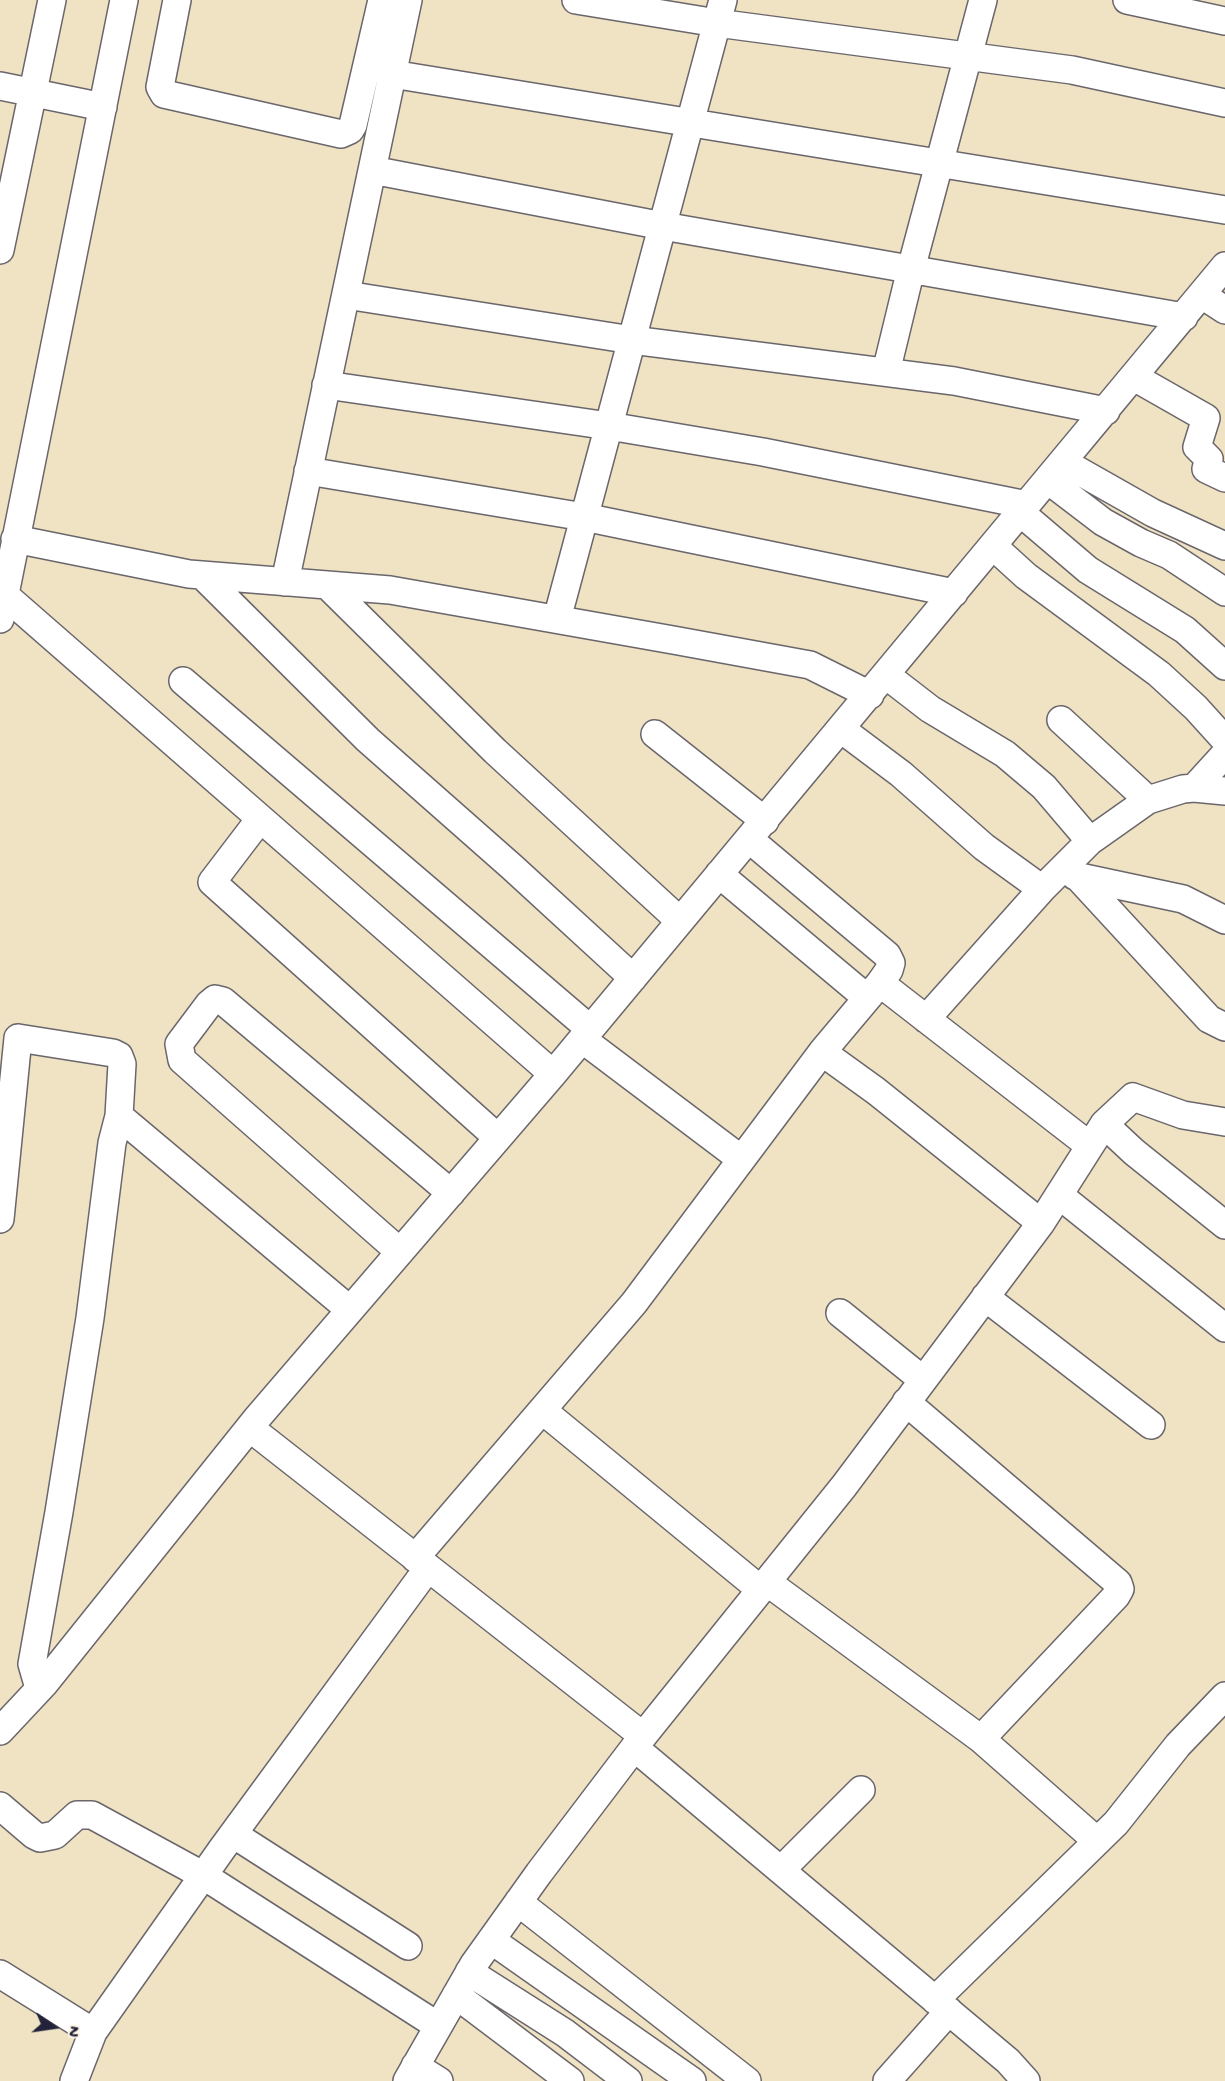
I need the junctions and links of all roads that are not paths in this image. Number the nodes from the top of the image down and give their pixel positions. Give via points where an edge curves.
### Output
1 (52, 0) edge
2 (107, 0) edge
3 (124, 0) edge
4 (177, 0) edge
5 (382, 0) edge
6 (408, 0) edge
7 (576, 0) edge
8 (983, 0) edge
9 (1127, 0) edge
10 (720, 12) edge
11 (1225, 21) edge
12 (969, 57) junction
13 (392, 74) junction
14 (0, 86) edge
15 (34, 92) junction
16 (1225, 103) edge
17 (95, 105) junction
18 (690, 122) junction
19 (940, 163) junction
20 (372, 170) junction
21 (1225, 210) edge
22 (663, 226) junction
23 (0, 250) edge
24 (1225, 267) edge
25 (911, 269) junction
26 (346, 295) junction
27 (1202, 295) junction
28 (1225, 310) edge
29 (1184, 317) junction
30 (632, 340) junction
31 (886, 372) junction
32 (1134, 377) junction
33 (326, 385) junction
34 (1106, 411) junction
35 (609, 426) junction
36 (308, 471) junction
37 (1056, 471) junction
38 (1225, 478) edge
39 (1024, 509) junction
40 (584, 518) junction
41 (7, 530) edge
42 (993, 546) junction
43 (1225, 546) edge
44 (202, 575) junction
45 (285, 582) junction
46 (327, 585) junction
47 (1225, 592) edge
48 (954, 593) junction
49 (2, 602) edge
50 (557, 619) junction
51 (1225, 666) edge
52 (183, 681) dead end
53 (878, 685) junction
54 (1061, 720) dead end
55 (841, 729) junction
56 (655, 734) dead end
57 (1225, 740) edge
58 (1225, 754) edge
59 (1194, 788) junction
60 (1225, 791) edge
61 (1148, 800) junction
62 (260, 819) junction
63 (757, 830) junction
64 (1090, 841) junction
65 (719, 874) junction
66 (1059, 880) junction
67 (1225, 920) edge
68 (680, 921) junction
69 (633, 978) junction
70 (874, 991) junction
71 (926, 1019) junction
72 (1225, 1027) edge
73 (586, 1034) junction
74 (822, 1052) junction
75 (553, 1074) junction
76 (119, 1116) junction
77 (1225, 1122) edge
78 (1097, 1135) junction
79 (498, 1138) junction
80 (741, 1160) junction
81 (451, 1192) junction
82 (1059, 1195) junction
83 (0, 1219) edge
84 (1041, 1223) junction
85 (1225, 1225) edge
86 (400, 1252) junction
87 (985, 1297) junction
88 (350, 1310) junction
89 (840, 1313) dead end
90 (1225, 1328) edge
91 (923, 1380) junction
92 (906, 1402) junction
93 (542, 1410) junction
94 (1151, 1425) dead end
95 (250, 1428) junction
96 (422, 1563) junction
97 (764, 1586) junction
98 (39, 1688) junction
99 (1225, 1696) edge
100 (0, 1731) edge
101 (981, 1739) junction
102 (639, 1742) junction
103 (861, 1790) dead end
104 (0, 1806) edge
105 (233, 1834) junction
106 (1097, 1841) junction
107 (781, 1870) junction
108 (204, 1876) junction
109 (518, 1902) junction
110 (491, 1940) junction
111 (408, 1946) dead end
112 (0, 1974) edge
113 (463, 1983) junction
114 (942, 2005) junction
115 (438, 2026) junction
116 (93, 2032) junction
117 (411, 2073) edge
118 (74, 2081) edge
119 (439, 2081) edge
120 (570, 2081) edge
121 (628, 2081) edge
122 (692, 2081) edge
123 (747, 2081) edge
124 (887, 2081) edge
125 (1026, 2081) edge

1 - 15 street
2 - 17 street
3 - 17 street
4 - 5 street via 160,87 164,94 340,134 353,125
6 - 13 street
7 - 10 street
8 - 12 street
9 - 11 street
10 - 12 street
10 - 18 street
12 - 16 street via 1072,70
12 - 19 street
13 - 18 street
13 - 20 street
14 - 15 street
15 - 17 street
15 - 23 street
17 - 41 street
18 - 19 street
18 - 22 street
19 - 21 street
19 - 25 street
20 - 22 street
20 - 26 street
22 - 25 street
22 - 30 street
24 - 27 street
25 - 29 street
25 - 31 street
26 - 30 street
26 - 33 street
27 - 28 street
27 - 29 street
29 - 32 street
30 - 31 street
30 - 35 street
31 - 34 street via 954,381
32 - 34 street
32 - 38 street via 1206,418 1197,447 1209,459 1206,469
33 - 35 street
33 - 36 street
34 - 37 street
35 - 39 street via 763,452
35 - 40 street
36 - 40 street
36 - 45 street
37 - 39 street
37 - 43 street
37 - 47 street via 1103,522 1169,555
39 - 42 street
39 - 51 street via 1088,570 1185,630
40 - 48 street
40 - 50 street
41 - 44 street
41 - 49 street
42 - 48 street
42 - 57 street via 1026,576 1159,674
44 - 45 street
44 - 69 street via 368,740
45 - 46 street
46 - 50 street via 390,590
46 - 68 street via 495,751
48 - 53 street
49 - 62 street
50 - 53 street via 810,665
52 - 73 street
53 - 55 street
53 - 64 street via 930,709 1005,754 1044,787
54 - 61 street
55 - 63 street
55 - 66 street via 901,774 984,847
56 - 63 street
58 - 59 street
59 - 60 street
59 - 61 street
61 - 64 street
62 - 75 street
62 - 79 street via 212,882
63 - 65 street
63 - 70 street via 887,955 889,970
64 - 66 street
65 - 68 street
65 - 70 street
66 - 67 street via 1184,899
66 - 71 street
66 - 72 street via 1209,1019
68 - 69 street
69 - 73 street
70 - 71 street
70 - 74 street
71 - 78 street
73 - 75 street
73 - 80 street
74 - 80 street
74 - 84 street
75 - 79 street
76 - 83 street via 119,1056 18,1038
76 - 88 street
76 - 98 street via 112,1143 87,1341 32,1664
77 - 78 street via 1183,1115 1133,1097
78 - 82 street
78 - 85 street via 1134,1152
79 - 81 street
80 - 93 street via 634,1303
81 - 86 street
81 - 86 street via 223,1001 215,999 208,1004 179,1044 182,1060
82 - 84 street
82 - 90 street
84 - 87 street
86 - 88 street
87 - 91 street
87 - 94 street
88 - 95 street
89 - 91 street
91 - 92 street
92 - 97 street
92 - 101 street via 1118,1583 1120,1589
93 - 96 street
93 - 97 street
95 - 96 street
95 - 98 street
96 - 102 street
96 - 105 street
97 - 101 street
97 - 102 street
98 - 100 street
99 - 106 street
101 - 106 street
102 - 107 street
102 - 109 street
103 - 107 street
104 - 108 street via 40,1838 55,1835 77,1815 92,1815
105 - 108 street
105 - 111 street
106 - 114 street
107 - 114 street
108 - 115 street
108 - 116 street
109 - 110 street
109 - 123 street
110 - 113 street
110 - 122 street
112 - 116 street
113 - 115 street
113 - 120 street
113 - 121 street via 565,2033
114 - 124 street
114 - 125 street
115 - 117 street
116 - 118 street
117 - 119 street

